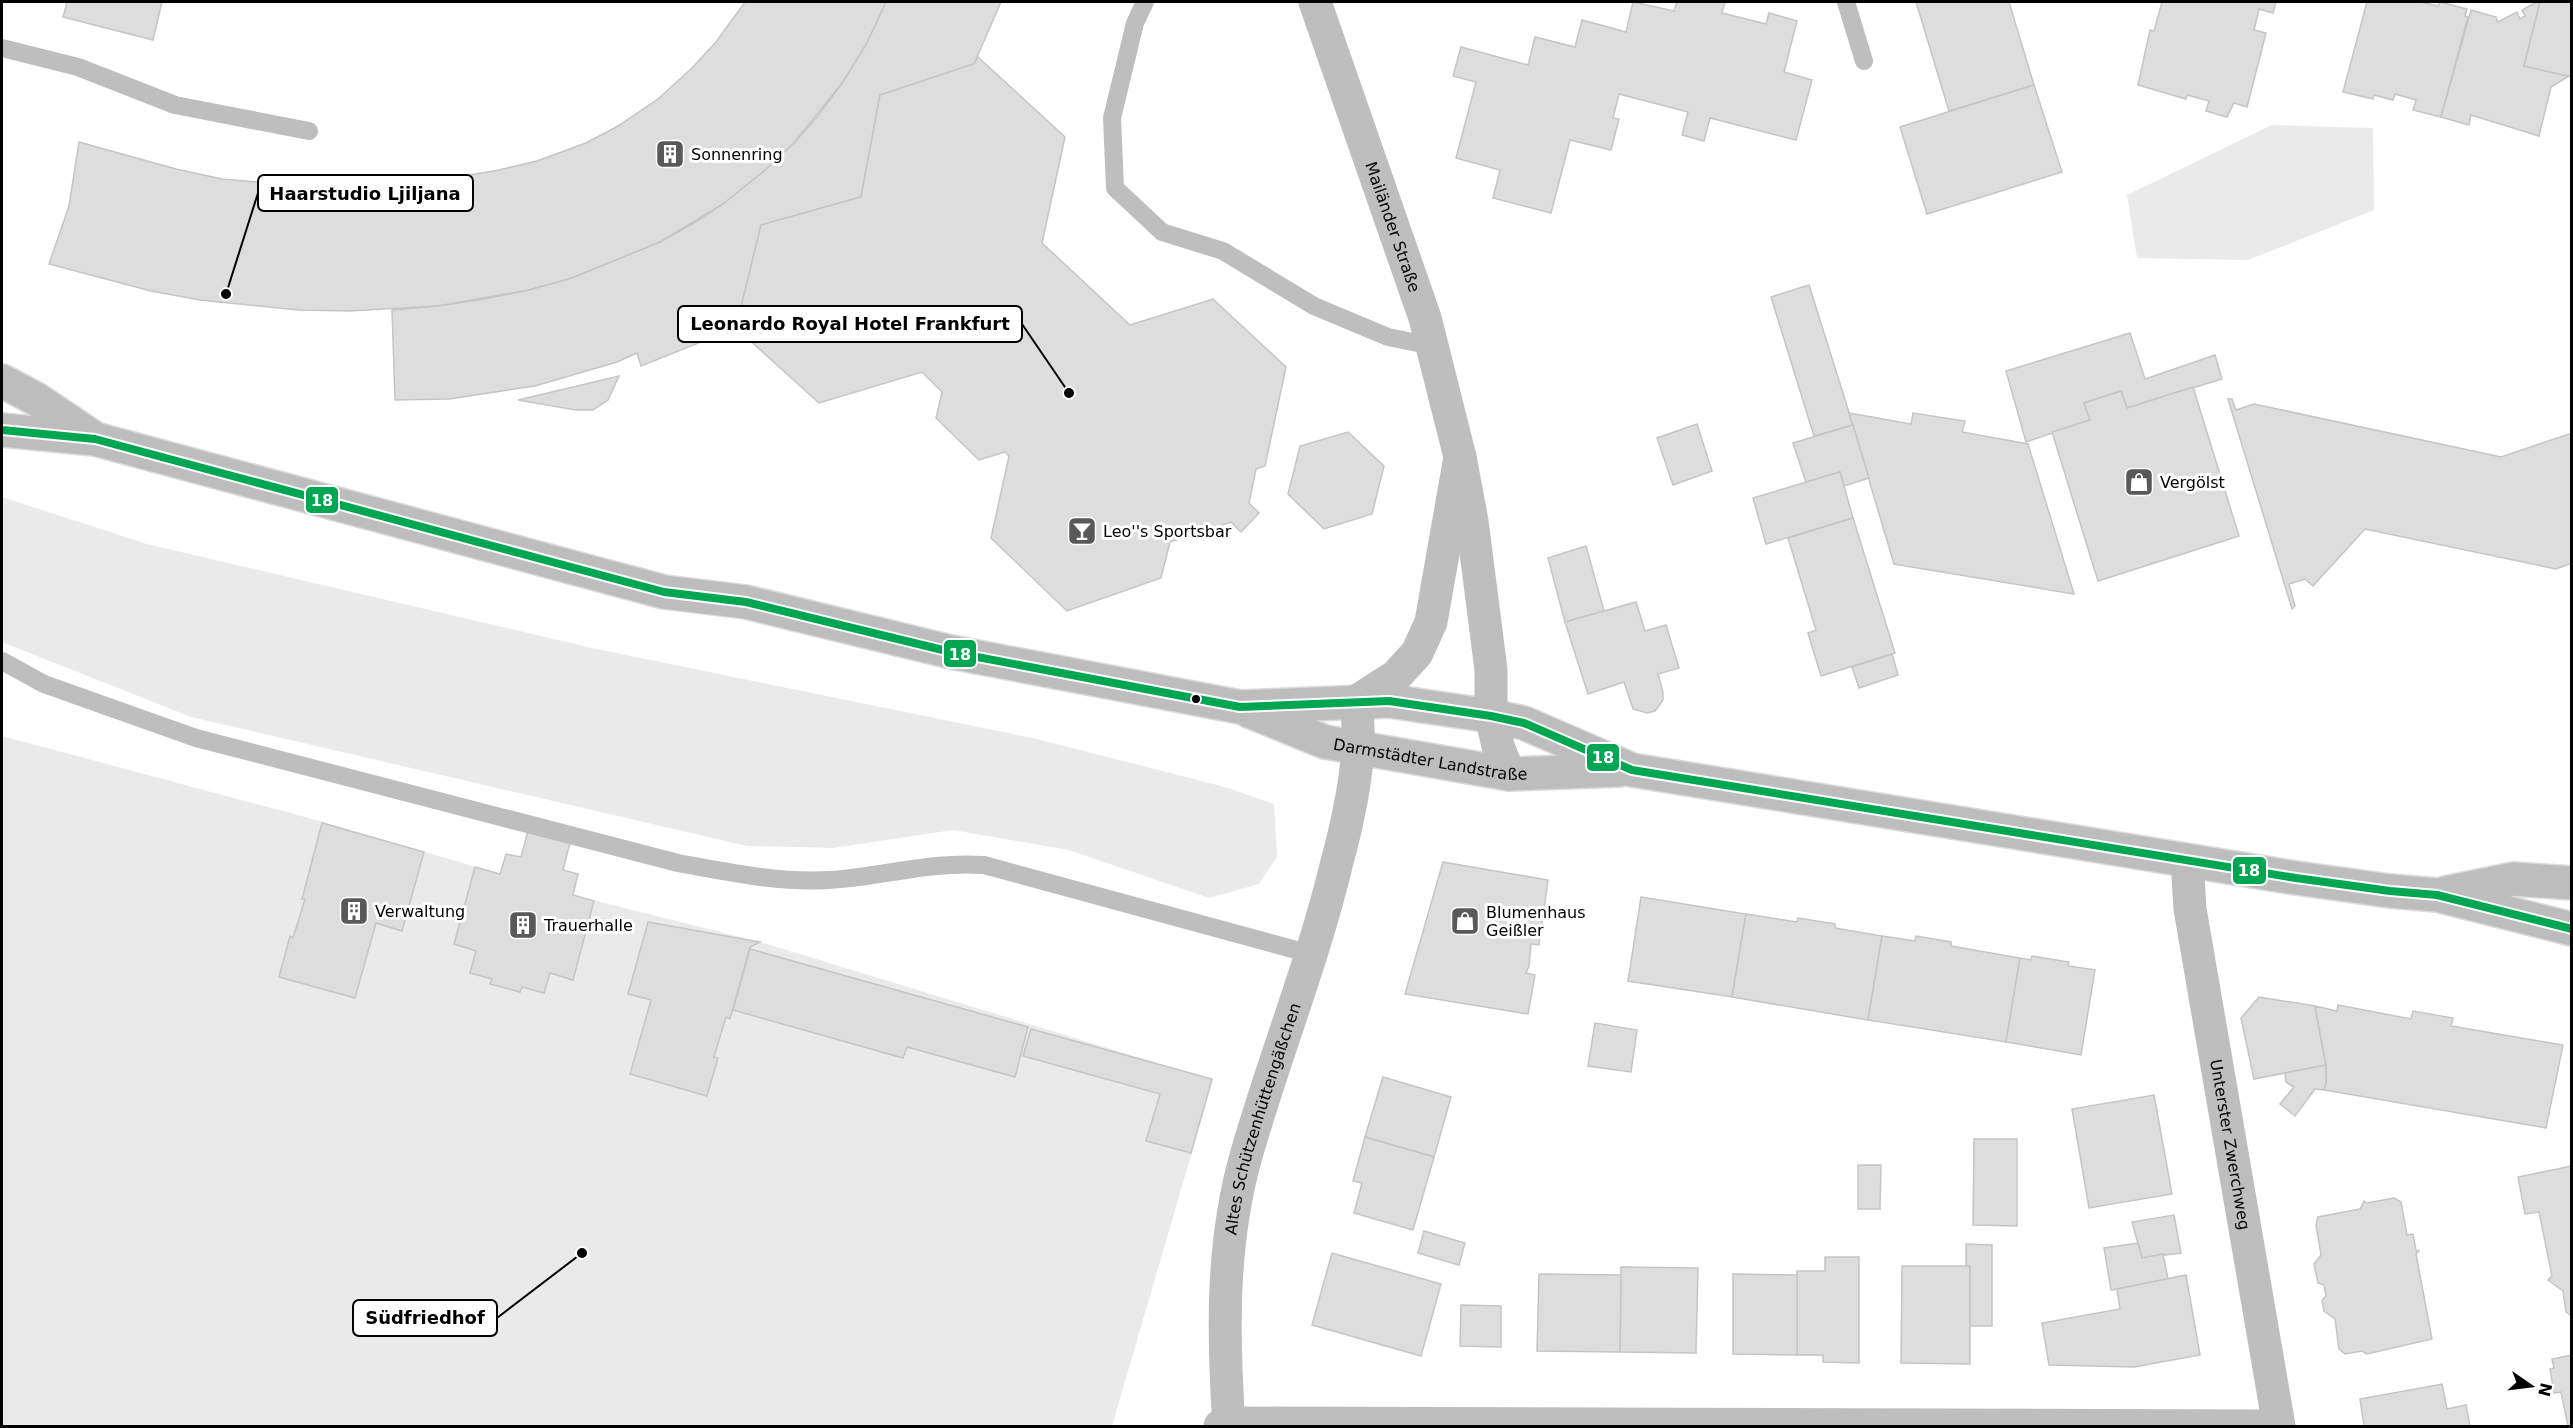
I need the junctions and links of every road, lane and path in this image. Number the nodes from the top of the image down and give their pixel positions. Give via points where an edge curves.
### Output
1 (1145, 2) edge
2 (1315, 2) edge
3 (1845, 2) edge
4 (2, 48) edge
5 (1864, 61) dead end
6 (309, 131) dead end
7 (1432, 346) junction
8 (2, 381) edge
9 (2, 430) edge
10 (95, 439) junction
11 (1460, 456) junction
12 (2, 661) edge
13 (1357, 701) junction
14 (1240, 706) junction
15 (1491, 716) junction
16 (1358, 747) junction
17 (1628, 769) junction
18 (1509, 774) junction
19 (2187, 860) junction
20 (2571, 884) edge
21 (2437, 895) junction
22 (2571, 929) edge
23 (1311, 954) junction
24 (1226, 1425) edge
25 (1780, 1426) edge
26 (2263, 1426) edge
27 (2279, 1426) edge

1 - 7 lane via 1135,23 1112,118 1115,188 1162,232 1223,251 1314,306 1388,337
2 - 7 street, Mailänder Straße
3 - 5 lane
4 - 6 lane via 78,67 175,105
7 - 11 street, Mailänder Straße
8 - 10 main road, Darmstädter Landstraße
9 - 10 main road, Darmstädter Landstraße
10 - 14 main road, Darmstädter Landstraße via 664,592 746,602 951,652
11 - 13 street, Mailänder Straße via 1431,622 1417,653 1396,676
11 - 15 street, Mailänder Straße via 1491,670
12 - 23 lane via 44,684 196,738 678,863 752,877 828,880 944,864 984,865
13 - 14 main road, Darmstädter Landstraße
13 - 15 main road, Darmstädter Landstraße via 1389,701
13 - 16 street, Altes Schützenhüttengäßchen
14 - 16 main road, Darmstädter Landstraße via 1325,742
15 - 17 main road, Darmstädter Landstraße via 1524,723
15 - 18 street, Mailänder Straße
16 - 18 main road, Darmstädter Landstraße
16 - 23 street, Altes Schützenhüttengäßchen via 1348,818
17 - 18 main road, Darmstädter Landstraße
17 - 19 main road, Darmstädter Landstraße
19 - 21 main road, Darmstädter Landstraße via 2348,886
19 - 27 street, Unterster Zwerchweg via 2190,909
20 - 21 main road, Darmstädter Landstraße via 2514,879
21 - 22 main road, Darmstädter Landstraße
23 - 24 street, Altes Schützenhüttengäßchen via 1245,1158 1231,1229 1225,1307
24 - 25 street
25 - 26 street

